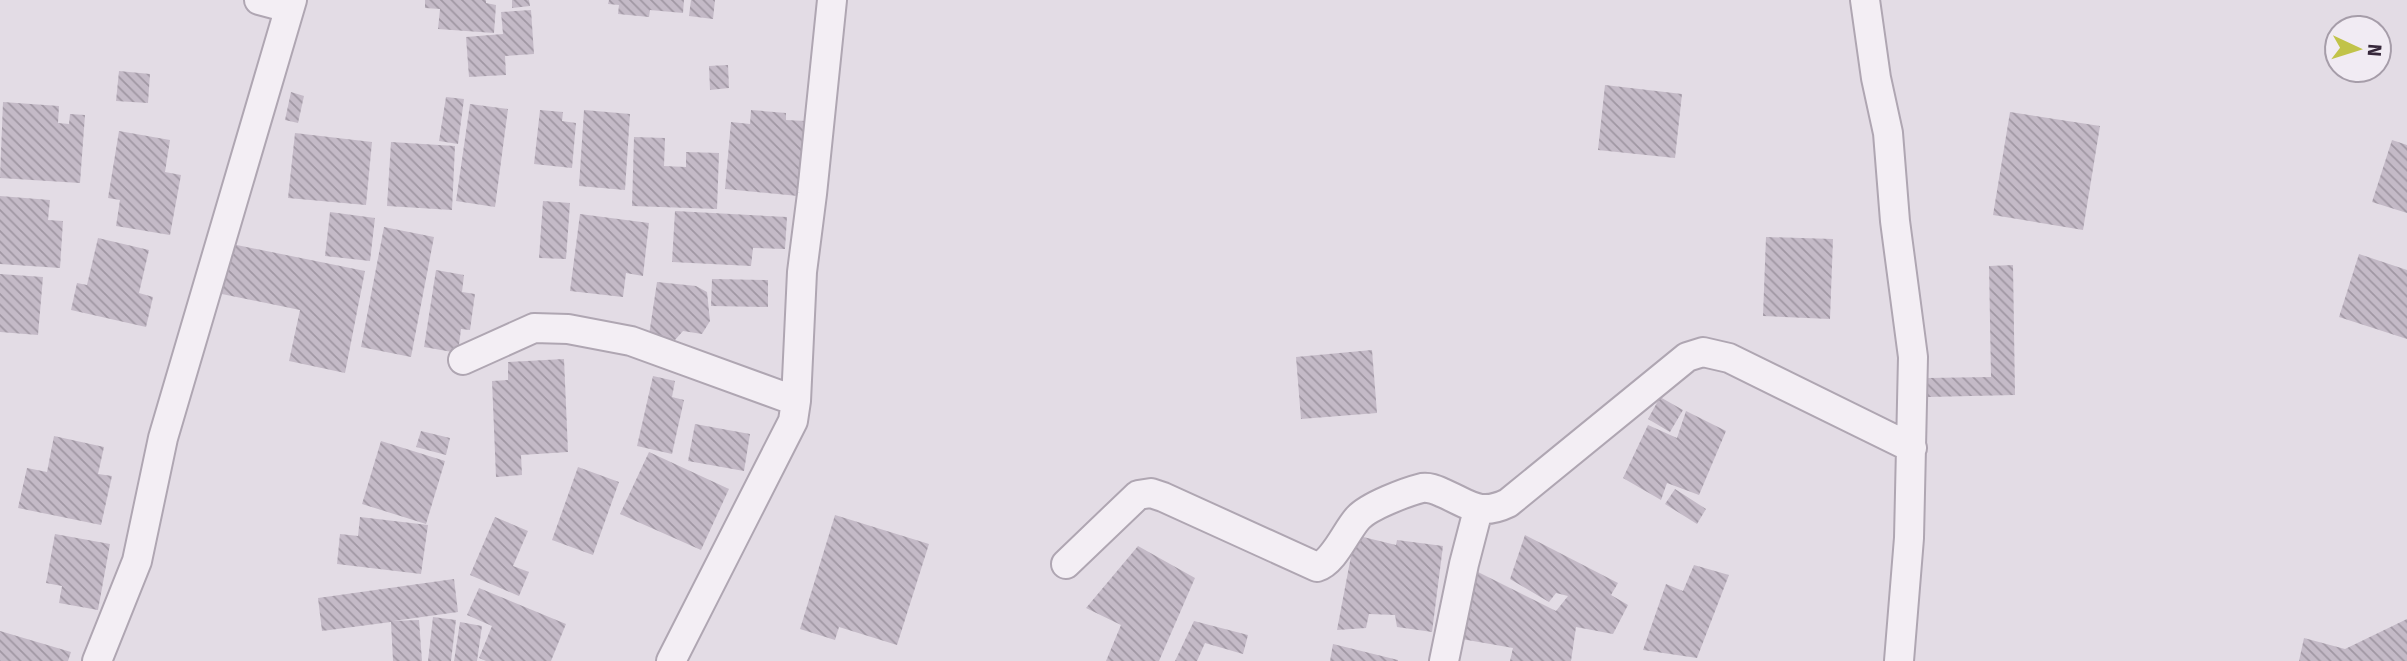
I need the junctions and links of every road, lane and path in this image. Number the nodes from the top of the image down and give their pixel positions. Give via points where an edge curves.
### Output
1 (259, 0) edge
2 (832, 0) edge
3 (1865, 0) edge
4 (290, 4) edge
5 (463, 360) dead end
6 (796, 401) junction
7 (1912, 448) junction
8 (1478, 510) junction
9 (1066, 564) dead end
10 (97, 661) edge
11 (671, 661) edge
12 (1444, 661) edge
13 (1899, 661) edge

1 - 4 street
2 - 6 street via 802,272
3 - 7 street via 1888,133 1913,357
4 - 10 street via 163,438 137,561
5 - 6 street via 534,328 568,329 631,341
6 - 11 street via 793,421
7 - 8 street via 1729,358 1703,352 1687,357 1508,503
7 - 13 street
8 - 9 street via 1421,488 1359,516 1326,562 1317,567 1163,497 1144,493
8 - 12 street

